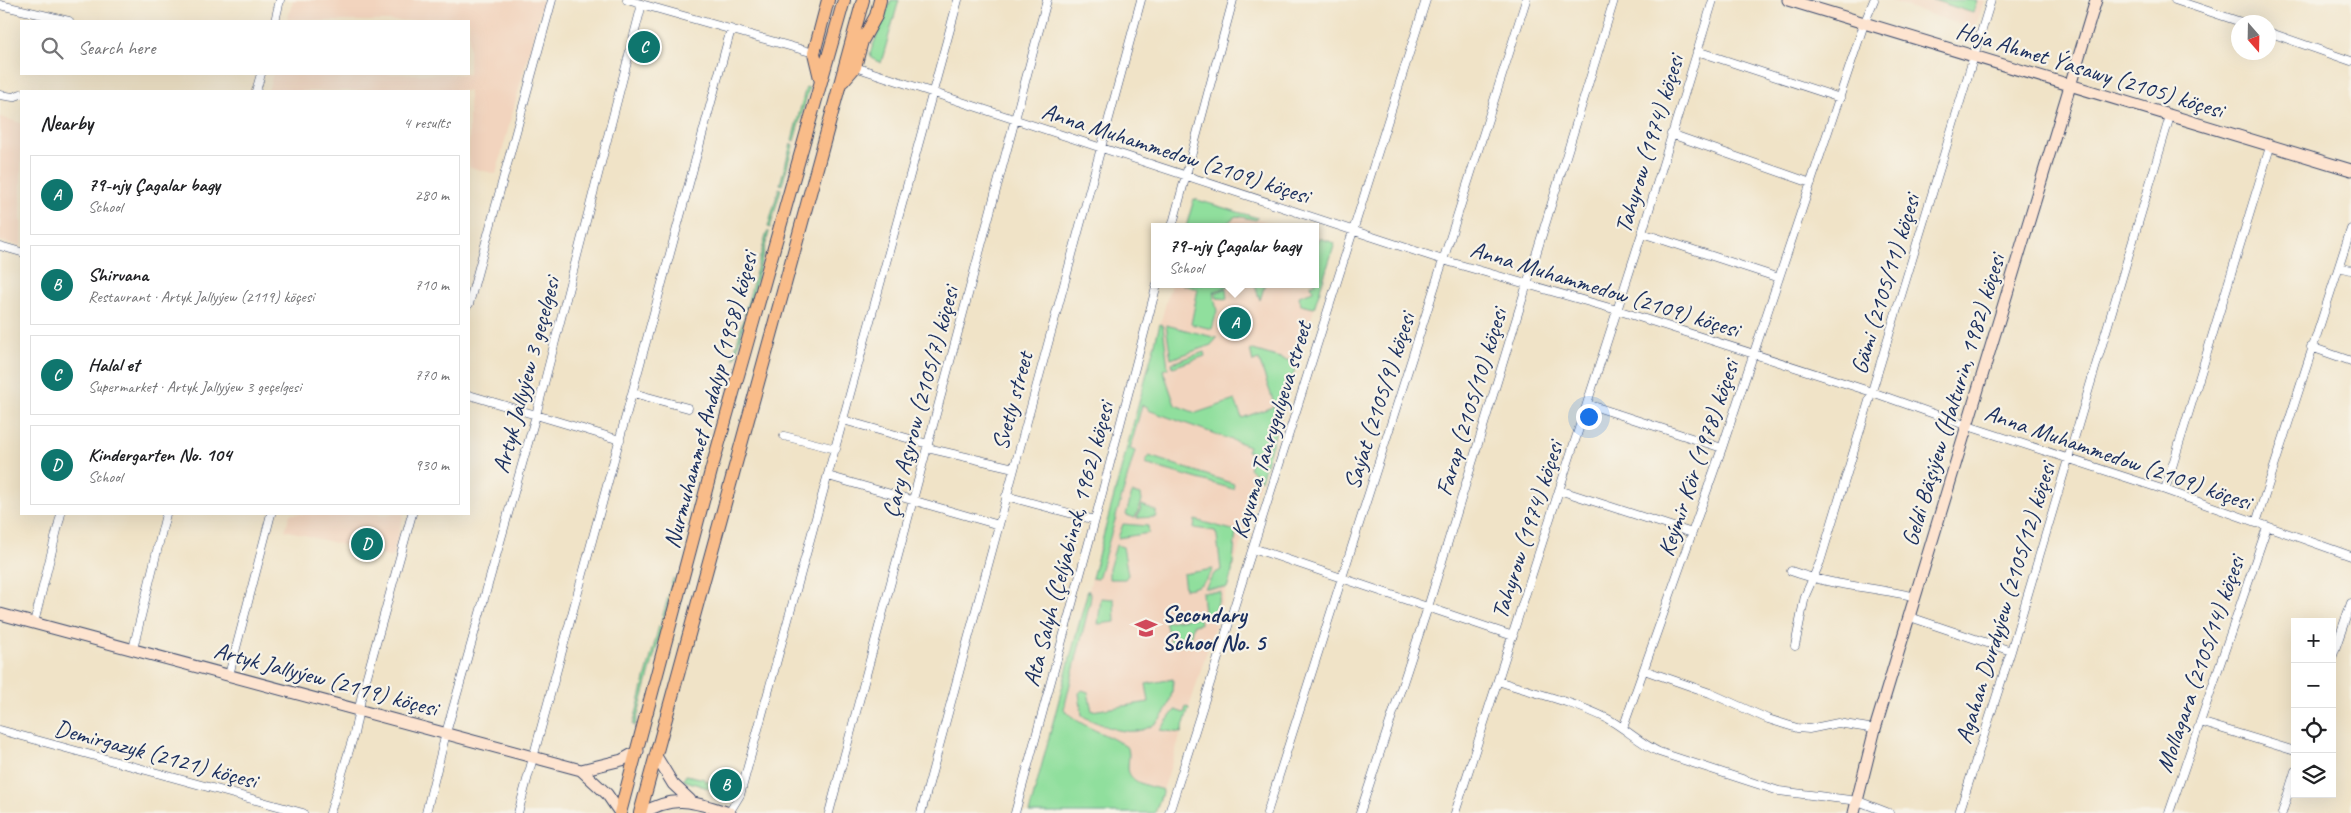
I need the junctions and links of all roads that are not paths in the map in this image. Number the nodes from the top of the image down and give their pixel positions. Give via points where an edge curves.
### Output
1 (280, 0) edge
2 (552, 0) edge
3 (627, 0) edge
4 (844, 0) edge
5 (863, 0) edge
6 (880, 0) edge
7 (958, 0) edge
8 (1047, 0) edge
9 (1141, 0) edge
10 (1233, 0) edge
11 (1426, 0) edge
12 (1526, 0) edge
13 (1614, 0) edge
14 (1713, 0) edge
15 (1788, 0) edge
16 (1874, 0) edge
17 (1991, 0) edge
18 (2096, 0) edge
19 (2176, 0) edge
20 (830, 2) edge
21 (642, 4) junction
22 (0, 5) edge
23 (2231, 19) edge
24 (65, 20) edge
25 (275, 20) edge
26 (1864, 24) junction
27 (731, 29) junction
28 (836, 32) junction
29 (2276, 35) edge
30 (1697, 51) junction
31 (814, 53) junction
32 (1973, 57) junction
33 (2351, 61) edge
34 (850, 66) junction
35 (261, 75) edge
36 (822, 83) junction
37 (2070, 86) junction
38 (256, 90) edge
39 (934, 93) junction
40 (20, 94) edge
41 (0, 95) edge
42 (1840, 98) junction
43 (2170, 116) junction
44 (1015, 120) junction
45 (1671, 134) junction
46 (2270, 147) junction
47 (1100, 148) junction
48 (2351, 170) edge
49 (1186, 174) junction
50 (1811, 183) junction
51 (1173, 223) edge
52 (2351, 229) edge
53 (1353, 231) junction
54 (1642, 233) junction
55 (0, 246) edge
56 (20, 252) edge
57 (1443, 260) junction
58 (2339, 267) junction
59 (2351, 270) edge
60 (1779, 278) junction
61 (1527, 285) junction
62 (1155, 288) edge
63 (470, 300) edge
64 (1617, 310) junction
65 (2311, 347) junction
66 (1754, 354) junction
67 (2351, 361) edge
68 (1872, 392) junction
69 (633, 393) junction
70 (470, 395) edge
71 (1587, 404) junction
72 (688, 408) dead end
73 (536, 415) junction
74 (843, 420) junction
75 (1968, 426) junction
76 (784, 436) dead end
77 (620, 440) junction
78 (927, 446) junction
79 (1722, 448) junction
80 (836, 450) junction
81 (2069, 459) junction
82 (1014, 468) junction
83 (828, 476) junction
84 (1558, 490) junction
85 (2165, 490) junction
86 (1006, 496) junction
87 (912, 501) junction
88 (61, 515) edge
89 (166, 515) edge
90 (271, 515) edge
91 (412, 515) edge
92 (1095, 520) junction
93 (2256, 523) junction
94 (999, 525) junction
95 (2267, 526) junction
96 (1692, 533) junction
97 (1254, 548) junction
98 (2351, 556) edge
99 (1791, 571) dead end
100 (1343, 577) junction
101 (1813, 579) junction
102 (1916, 597) junction
103 (2351, 603) edge
104 (1428, 607) junction
105 (0, 614) edge
106 (1910, 617) junction
107 (34, 623) junction
108 (1513, 636) junction
109 (1795, 646) dead end
110 (2336, 646) edge
111 (133, 649) junction
112 (2011, 651) junction
113 (1644, 670) junction
114 (229, 675) junction
115 (1498, 681) junction
116 (360, 710) junction
117 (2200, 722) junction
118 (1623, 728) junction
119 (1875, 729) junction
120 (0, 730) edge
121 (446, 733) junction
122 (638, 750) junction
123 (2291, 750) edge
124 (656, 756) junction
125 (533, 757) junction
126 (581, 770) junction
127 (2291, 784) edge
128 (690, 800) junction
129 (1858, 802) junction
130 (303, 813) edge
131 (330, 813) edge
132 (426, 813) edge
133 (518, 813) edge
134 (620, 813) edge
135 (642, 813) edge
136 (729, 813) edge
137 (829, 813) edge
138 (921, 813) edge
139 (1015, 813) edge
140 (1169, 813) edge
141 (1267, 813) edge
142 (1360, 813) edge
143 (1455, 813) edge
144 (1854, 813) edge
145 (1889, 813) edge
146 (1958, 813) edge
147 (2169, 813) edge
148 (2282, 813) edge

1 - 25 street
2 - 63 street
3 - 21 street
4 - 28 main road, Nurmuhammet Andalyp (1958) köçesi
5 - 34 main road, Nurmuhammet Andalyp (1958) köçesi
6 - 34 main road via 876,16
7 - 39 street
8 - 44 street, Çary Aşyrow (2105/7) köçesi
9 - 47 street, Svetly street
10 - 49 street
11 - 53 street, Kayuma Tanrygulyeva street
12 - 57 street, Saýat (2105/9) köçesi
13 - 61 street, Farap (2105/10) köçesi
14 - 30 street, Tahyrow (1974) köçesi
15 - 26 street, Hoja Ahmet Ýasawy (2105) köçesi
16 - 26 street, Keýmir Kör (1978) köçesi
17 - 32 street, Gämi (2105/11) köçesi
18 - 37 street, Geldi Bäşiýew (Halturin, 1982) köçesi
19 - 23 street
20 - 28 main road
20 - 31 main road
21 - 27 street
21 - 73 street, Artyk Jallyýew 3 geçelgesi
22 - 24 street
26 - 32 street, Hoja Ahmet Ýasawy (2105) köçesi
26 - 42 street, Keýmir Kör (1978) köçesi
27 - 31 street
27 - 69 street
28 - 36 main road, Nurmuhammet Andalyp (1958) köçesi
29 - 33 street
30 - 42 street
30 - 45 street, Tahyrow (1974) köçesi
31 - 36 main road
32 - 37 street, Hoja Ahmet Ýasawy (2105) köçesi
32 - 68 street, Gämi (2105/11) köçesi
34 - 39 street, Anna Muhammedow (2109) köçesi
34 - 124 main road, Nurmuhammet Andalyp (1958) köçesi via 840,85
35 - 38 street
36 - 122 main road, Nurmuhammet Andalyp (1958) köçesi via 711,471
37 - 43 street, Hoja Ahmet Ýasawy (2105) köçesi
37 - 75 street, Geldi Bäşiýew (Halturin, 1982) köçesi
39 - 44 street, Anna Muhammedow (2109) köçesi
39 - 74 street
40 - 41 street via 13,98
42 - 50 street, Keýmir Kör (1978) köçesi
43 - 46 street, Hoja Ahmet Ýasawy (2105) köçesi
43 - 81 street, Agahan Durdyýew (2105/12) köçesi
44 - 47 street, Anna Muhammedow (2109) köçesi
44 - 78 street, Çary Aşyrow (2105/7) köçesi
45 - 50 street
45 - 54 street, Tahyrow (1974) köçesi
46 - 48 street, Hoja Ahmet Ýasawy (2105) köçesi
46 - 85 street
47 - 49 street, Anna Muhammedow (2109) köçesi
47 - 82 street, Svetly street
49 - 51 street
49 - 53 street, Anna Muhammedow (2109) köçesi
50 - 60 street, Keýmir Kör (1978) köçesi
52 - 58 street
53 - 57 street, Anna Muhammedow (2109) köçesi
53 - 97 street, Kayuma Tanrygulyeva street
54 - 60 street
54 - 64 street, Tahyrow (1974) köçesi
55 - 56 street
57 - 61 street, Anna Muhammedow (2109) köçesi
57 - 100 street, Saýat (2105/9) köçesi
58 - 59 street
58 - 65 street
60 - 66 street, Keýmir Kör (1978) köçesi
61 - 64 street, Anna Muhammedow (2109) köçesi
61 - 104 street, Farap (2105/10) köçesi
62 - 92 street, Ata Salyh (Çelýabinsk, 1962) köçesi
64 - 66 street, Anna Muhammedow (2109) köçesi
64 - 71 street, Tahyrow (1974) köçesi
65 - 67 street
65 - 93 street
66 - 68 street, Anna Muhammedow (2109) köçesi
66 - 79 street, Keýmir Kör (1978) köçesi
68 - 75 street, Anna Muhammedow (2109) köçesi
68 - 101 street, Gämi (2105/11) köçesi
69 - 72 street
69 - 77 street
70 - 73 street
71 - 79 street
71 - 84 street, Tahyrow (1974) köçesi
73 - 77 street
73 - 121 street, Artyk Jallyýew 3 geçelgesi
74 - 78 street
74 - 80 street
75 - 81 street, Anna Muhammedow (2109) köçesi
75 - 102 street, Geldi Bäşiýew (Halturin, 1982) köçesi
76 - 80 street
77 - 125 street
78 - 82 street
78 - 87 street, Çary Aşyrow (2105/7) köçesi
79 - 96 street, Keýmir Kör (1978) köçesi
80 - 83 street
81 - 85 street, Anna Muhammedow (2109) köçesi
81 - 112 street, Agahan Durdyýew (2105/12) köçesi
82 - 86 street, Svetly street
83 - 87 street
83 - 136 street via 740,794
84 - 96 street
84 - 108 street, Tahyrow (1974) köçesi
85 - 93 street, Anna Muhammedow (2109) köçesi
86 - 92 street
86 - 94 street, Svetly street
87 - 94 street
87 - 137 street, Çary Aşyrow (2105/7) köçesi
88 - 107 street
89 - 111 street
90 - 114 street
91 - 116 street
92 - 139 street, Ata Salyh (Çelýabinsk, 1962) köçesi
93 - 95 street, Anna Muhammedow (2109) köçesi
94 - 138 street, Svetly street
95 - 98 street, Anna Muhammedow (2109) köçesi
95 - 117 street, Mollagara (2105/14) köçesi
96 - 113 street, Keýmir Kör (1978) köçesi
97 - 100 street
97 - 140 street, Kayuma Tanrygulyeva street
99 - 101 street
100 - 104 street
100 - 141 street, Saýat (2105/9) köçesi
101 - 102 street
101 - 109 street, Gämi (2105/11) köçesi via 1805,596
102 - 106 street, Geldi Bäşiýew (Halturin, 1982) köçesi
103 - 110 street
104 - 108 street
104 - 142 street, Farap (2105/10) köçesi
105 - 107 street, Artyk Jallyýew (2119) köçesi
106 - 112 street
106 - 119 street, Geldi Bäşiýew (Halturin, 1982) köçesi
107 - 111 street, Artyk Jallyýew (2119) köçesi
108 - 115 street, Tahyrow (1974) köçesi
111 - 114 street, Artyk Jallyýew (2119) köçesi
112 - 146 street, Agahan Durdyýew (2105/12) köçesi
113 - 118 street, Keýmir Kör (1978) köçesi
113 - 119 street via 1796,728 1838,723
114 - 116 street, Artyk Jallyýew (2119) köçesi
115 - 118 street via 1590,711
115 - 143 street, Tahyrow (1974) köçesi
116 - 121 street, Artyk Jallyýew (2119) köçesi
116 - 131 street
117 - 123 street
117 - 147 street, Mollagara (2105/14) köçesi
118 - 129 street via 1659,752 1756,784 1805,796
119 - 129 street, Geldi Bäşiýew (Halturin, 1982) köçesi
120 - 130 street, Demirgazyk (2121) köçesi
121 - 125 street, Artyk Jallyýew (2119) köçesi
121 - 132 street, Artyk Jallyýew 3 geçelgesi
122 - 126 street, Artyk Jallyýew (2119) köçesi via 622,760
122 - 134 main road, Nurmuhammet Andalyp (1958) köçesi
124 - 128 street via 673,784
124 - 135 main road, Nurmuhammet Andalyp (1958) köçesi
125 - 126 street, Artyk Jallyýew (2119) köçesi
125 - 133 street
126 - 134 street, Nurmuhammet Andalyp (1958) köçesi via 607,794
127 - 148 street
128 - 135 street via 666,803
128 - 136 street
129 - 144 street, Geldi Bäşiýew (Halturin, 1982) köçesi
129 - 145 street

